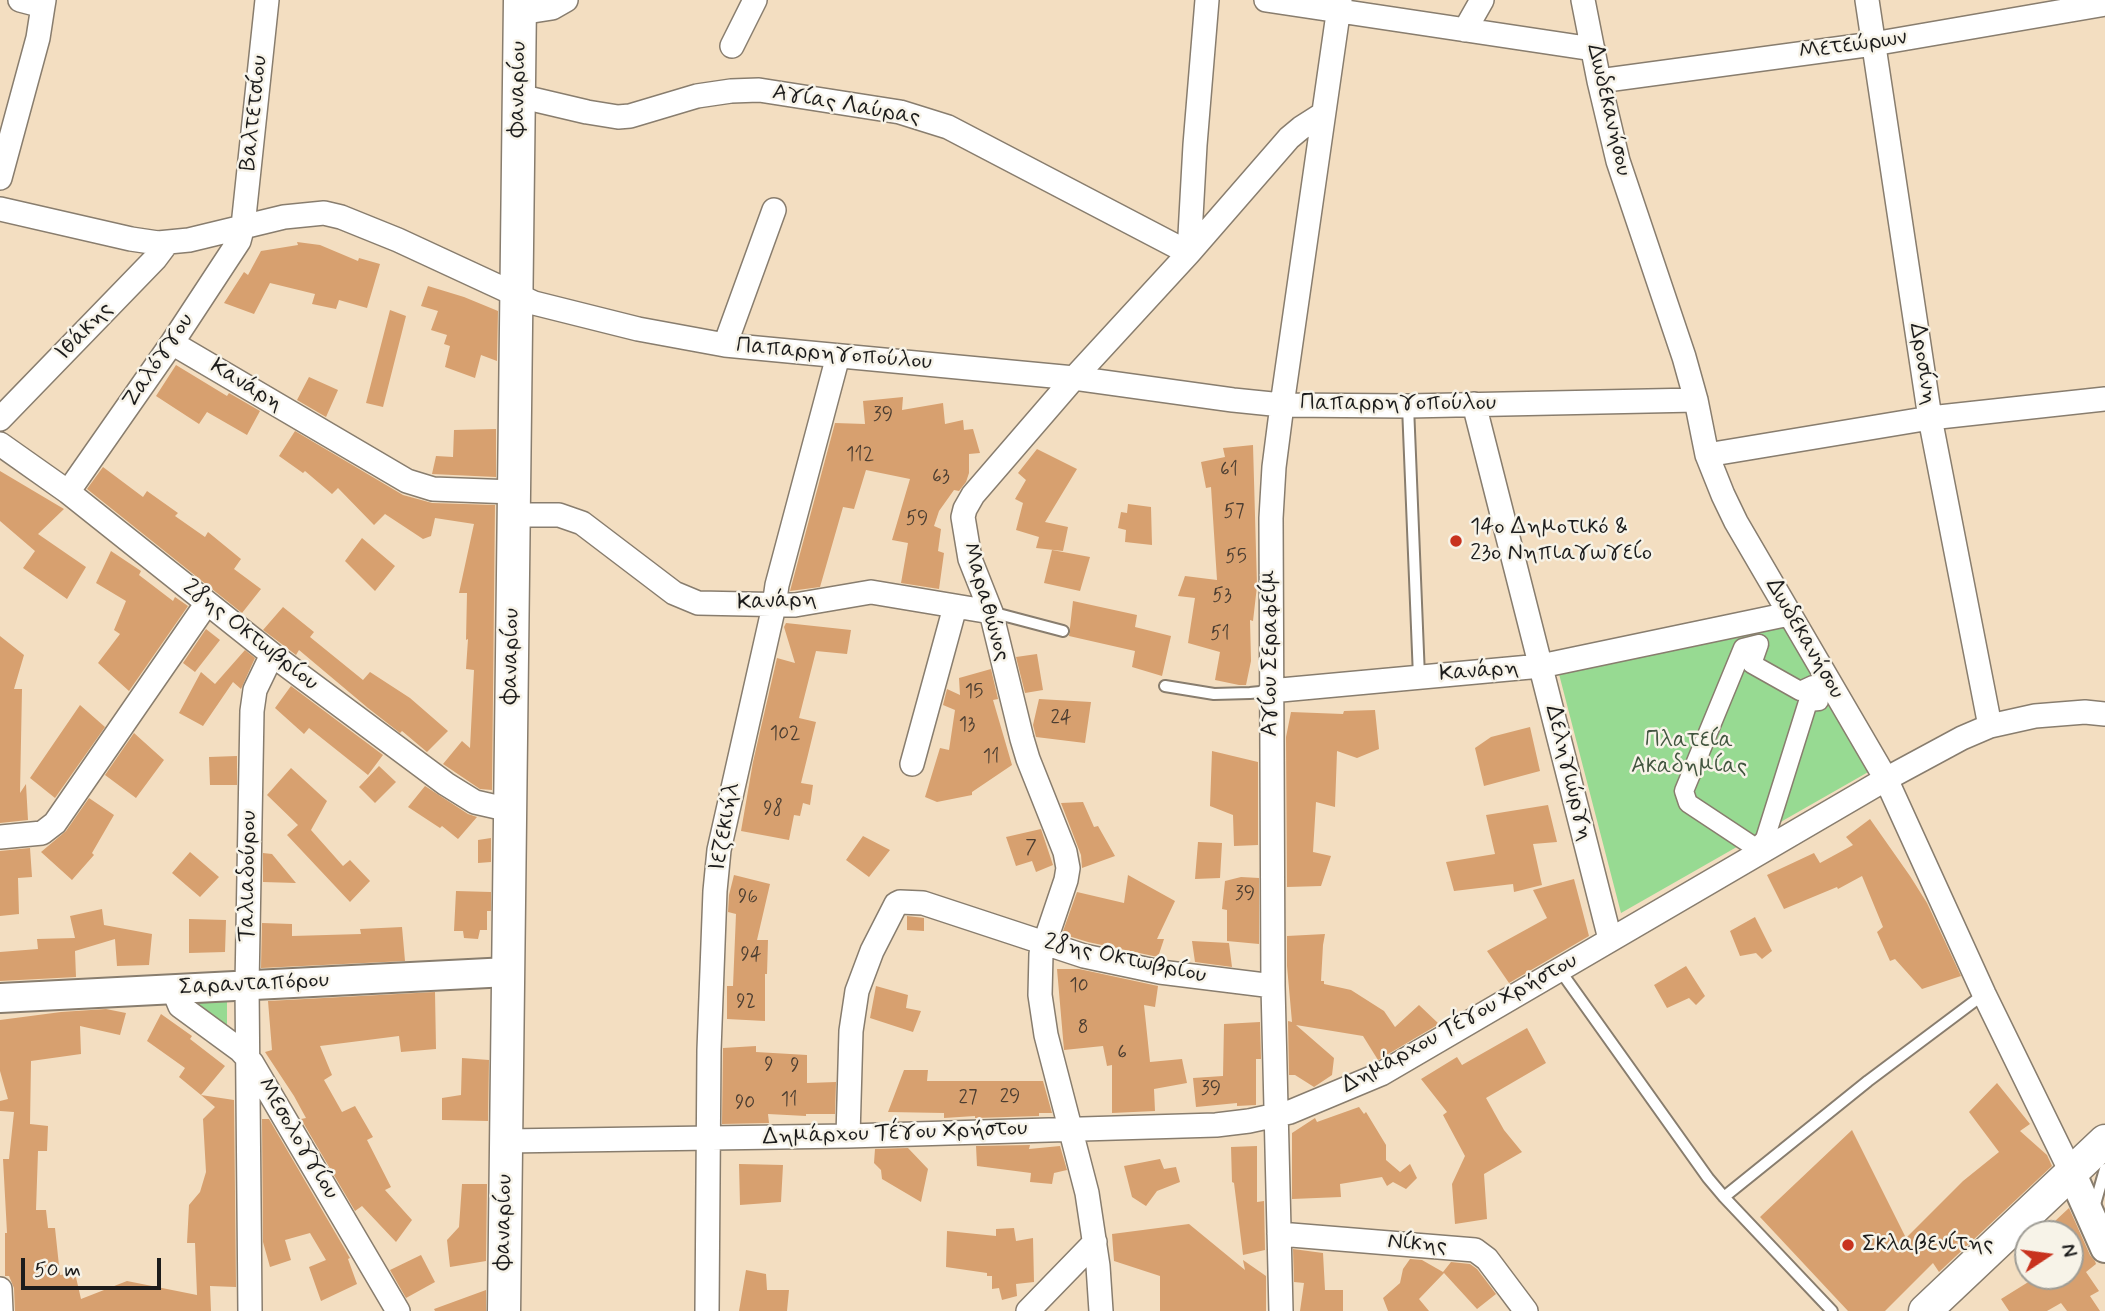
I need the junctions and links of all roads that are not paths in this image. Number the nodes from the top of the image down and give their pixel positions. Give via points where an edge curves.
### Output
1 (20, 0) edge
2 (267, 0) edge
3 (566, 0) edge
4 (755, 0) edge
5 (1207, 0) edge
6 (1266, 0) edge
7 (1482, 0) edge
8 (1583, 0) edge
9 (1867, 0) edge
10 (44, 3) edge
11 (2105, 4) edge
12 (1340, 5) edge
13 (520, 7) edge
14 (1465, 30) junction
15 (1874, 44) junction
16 (732, 46) dead end
17 (1593, 49) junction
18 (1599, 81) junction
19 (519, 96) junction
20 (1323, 114) junction
21 (0, 178) edge
22 (0, 209) edge
23 (774, 210) dead end
24 (243, 226) junction
25 (167, 243) junction
26 (1189, 253) junction
27 (517, 296) junction
28 (172, 343) junction
29 (726, 345) junction
30 (838, 356) junction
31 (1074, 378) junction
32 (2105, 398) edge
33 (1696, 400) junction
34 (1474, 404) junction
35 (1282, 405) junction
36 (1408, 406) junction
37 (1930, 418) junction
38 (0, 419) edge
39 (0, 444) edge
40 (1707, 456) junction
41 (68, 492) junction
42 (514, 503) junction
43 (207, 603) junction
44 (774, 606) junction
45 (955, 607) junction
46 (991, 612) junction
47 (1789, 614) junction
48 (1063, 631) dead end
49 (274, 656) junction
50 (1541, 666) junction
51 (1419, 677) junction
52 (1165, 686) dead end
53 (1270, 691) junction
54 (2105, 714) edge
55 (1990, 726) junction
56 (912, 764) dead end
57 (1886, 779) junction
58 (510, 810) junction
59 (0, 837) edge
60 (1765, 839) joint
61 (1610, 939) junction
62 (1044, 944) junction
63 (1559, 969) junction
64 (508, 972) junction
65 (247, 985) junction
66 (1273, 986) junction
67 (173, 989) junction
68 (1984, 994) junction
69 (0, 998) edge
70 (247, 1058) junction
71 (1276, 1116) junction
72 (1071, 1128) junction
73 (848, 1136) junction
74 (709, 1138) junction
75 (506, 1141) junction
76 (2105, 1141) edge
77 (2105, 1168) edge
78 (2072, 1174) junction
79 (1724, 1197) junction
80 (2092, 1217) junction
81 (1279, 1234) junction
82 (1095, 1242) junction
83 (2105, 1248) edge
84 (0, 1289) edge
85 (1, 1311) edge
86 (250, 1311) edge
87 (398, 1311) edge
88 (504, 1311) edge
89 (706, 1311) edge
90 (1028, 1311) edge
91 (1101, 1311) edge
92 (1280, 1311) edge
93 (1526, 1311) edge
94 (1832, 1311) edge
95 (1925, 1311) edge

1 - 10 street
2 - 24 street, Βαλτετσίου
3 - 13 street via 552,8
4 - 16 street
5 - 26 street
6 - 12 street
7 - 14 street
8 - 17 street, Δωδεκανήσου
9 - 15 street, Δροσίνη
10 - 21 street
11 - 15 street, Μετεώρων
12 - 14 street
12 - 20 street, Αγίου Σεραφείμ
13 - 19 main road, Φαναρίου
14 - 17 street
15 - 18 street, Μετεώρων
15 - 37 street, Δροσίνη
17 - 18 street, Δωδεκανήσου
18 - 33 street, Δωδεκανήσου via 1623,180
19 - 26 street, Αγίας Λαύρας via 618,117 731,90 759,90 900,112 948,127
19 - 27 main road, Φαναρίου
20 - 26 street, Μαραθώνος via 1289,138
20 - 35 street, Αγίου Σεραφείμ
22 - 25 street, Παπαρρηγοπούλου
23 - 29 street
24 - 25 street, Παπαρρηγοπούλου
24 - 27 street, Παπαρρηγοπούλου via 299,215 332,215 440,258
24 - 28 street, Ζαλόγγου via 237,245
25 - 38 street, Ιθάκης
26 - 31 street, Μαραθώνος
27 - 29 street, Παπαρρηγοπούλου via 586,317
27 - 42 main road, Φαναρίου
28 - 41 street, Ζαλόγγου
28 - 42 street, Κανάρη via 407,481
29 - 30 street, Παπαρρηγοπούλου
30 - 31 street, Παπαρρηγοπούλου
30 - 44 street, Ιεζεκιήλ
31 - 35 street, Παπαρρηγοπούλου
31 - 46 street, Μαραθώνος via 965,509 970,559
32 - 37 street
33 - 34 street, Παπαρρηγοπούλου
33 - 40 street, Δωδεκανήσου
34 - 36 street, Παπαρρηγοπούλου
34 - 50 street, Δεληγιώργη
35 - 36 street, Παπαρρηγοπούλου
35 - 53 street, Αγίου Σεραφείμ via 1271,518
36 - 51 lane
37 - 40 street
37 - 55 street, Δροσίνη
39 - 41 street, 28ης Οκτωβρίου
40 - 47 street, Δωδεκανήσου via 1736,522
41 - 43 street, 28ης Οκτωβρίου
42 - 44 street, Κανάρη via 582,523 692,602
42 - 58 main road, Φαναρίου
43 - 49 street, 28ης Οκτωβρίου
43 - 59 street via 55,823 42,833
44 - 45 street, Κανάρη via 871,592
44 - 74 street, Ιεζεκιήλ via 719,850
45 - 46 street, Κανάρη
45 - 56 street
46 - 48 lane, Κανάρη
46 - 62 street, Μαραθώνος via 1022,739 1068,868
47 - 50 street, Κανάρη
47 - 57 street, Δωδεκανήσου
49 - 58 street, 28ης Οκτωβρίου via 446,784 474,802
49 - 65 street, Ταλιαδούρου via 256,690 253,711
50 - 51 street, Κανάρη
50 - 61 street, Δεληγιώργη
51 - 53 street, Κανάρη
52 - 53 lane, Κανάρη via 1214,694
53 - 66 street, Αγίου Σεραφείμ
54 - 55 street, Δημάρχου Τέγου Χρήστου via 2051,714
55 - 57 street, Δημάρχου Τέγου Χρήστου
57 - 61 street, Δημάρχου Τέγου Χρήστου
57 - 68 street, Δωδεκανήσου
58 - 64 main road, Φαναρίου
60 - 60 street via 1808,702 1819,701 1813,685 1800,691 1752,664 1759,644 1743,648 1684,791 1688,803 1756,848
61 - 63 street, Δημάρχου Τέγου Χρήστου
62 - 66 street, 28ης Οκτωβρίου via 1160,972
62 - 72 street, Μαραθώνος via 1042,1016
62 - 73 street, 28ης Οκτωβρίου via 923,903 896,904 857,992 851,1031
63 - 71 street, Δημάρχου Τέγου Χρήστου via 1381,1074
63 - 79 lane
64 - 65 street, Σαρανταπόρου
64 - 75 main road, Φαναρίου
65 - 67 street, Σαρανταπόρου
65 - 70 street, Ταλιαδούρου
66 - 71 street, Αγίου Σεραφείμ
67 - 69 street, Σαρανταπόρου
67 - 70 street, Μεσολογγίου via 180,1006
68 - 78 street, Δωδεκανήσου
68 - 79 lane
70 - 86 street, Ταλιαδούρου
70 - 87 street, Μεσολογγίου
71 - 72 street, Δημάρχου Τέγου Χρήστου via 1216,1125
71 - 81 street, Αγίου Σεραφείμ
72 - 73 street, Δημάρχου Τέγου Χρήστου
72 - 82 street, Μαραθώνος
73 - 74 street, Δημάρχου Τέγου Χρήστου
74 - 75 street, Δημάρχου Τέγου Χρήστου
74 - 89 street, Ιεζεκιήλ
75 - 88 main road, Φαναρίου
76 - 78 main road
77 - 80 lane
78 - 80 street, Δωδεκανήσου
78 - 95 main road
79 - 94 lane
80 - 83 street, Δωδεκανήσου
81 - 92 street, Αγίου Σεραφείμ
81 - 93 street, Νίκης via 1475,1250
82 - 90 street
82 - 91 street, Μαραθώνος
84 - 85 street

